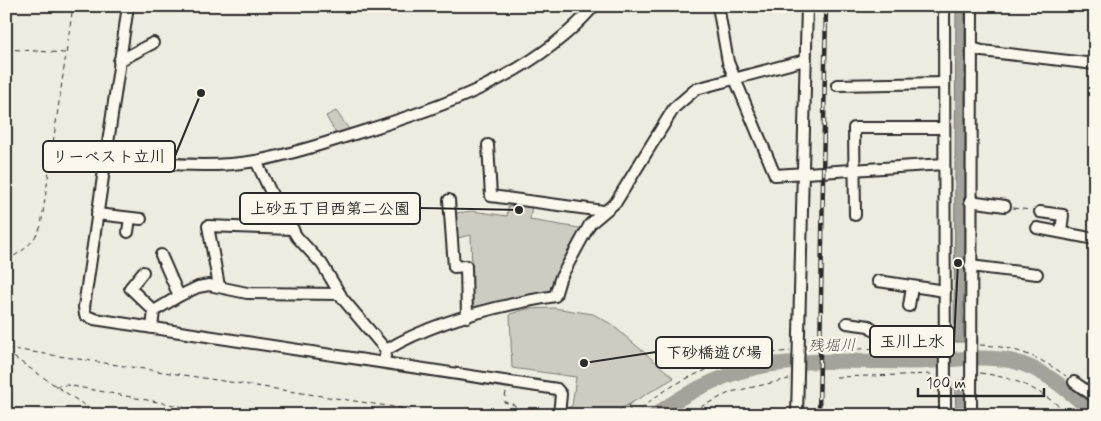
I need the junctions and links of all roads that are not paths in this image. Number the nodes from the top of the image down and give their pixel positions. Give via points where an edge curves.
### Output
1 (128, 6) edge
2 (594, 6) edge
3 (718, 6) edge
4 (807, 6) edge
5 (944, 6) edge
6 (972, 6) edge
7 (153, 43) dead end
8 (972, 48) junction
9 (119, 60) junction
10 (805, 60) junction
11 (1095, 64) edge
12 (735, 79) junction
13 (944, 84) junction
14 (837, 85) dead end
15 (944, 128) junction
16 (488, 145) dead end
17 (106, 155) junction
18 (256, 160) junction
19 (944, 164) junction
20 (854, 170) junction
21 (802, 174) junction
22 (450, 200) dead end
23 (970, 201) junction
24 (1005, 206) road end
25 (603, 212) junction
26 (1040, 212) road end
27 (97, 214) junction
28 (855, 215) dead end
29 (1037, 228) dead end
30 (293, 229) junction
31 (128, 232) dead end
32 (1061, 232) junction
33 (1095, 238) edge
34 (161, 255) dead end
35 (970, 266) junction
36 (143, 272) dead end
37 (1037, 274) dead end
38 (878, 281) dead end
39 (219, 286) junction
40 (912, 286) junction
41 (945, 291) junction
42 (340, 294) junction
43 (179, 296) junction
44 (909, 306) dead end
45 (154, 312) junction
46 (467, 317) junction
47 (847, 323) dead end
48 (152, 328) junction
49 (945, 343) junction
50 (386, 350) junction
51 (384, 362) junction
52 (1074, 382) road end
53 (1095, 397) edge
54 (559, 415) edge
55 (797, 415) edge
56 (945, 415) edge
57 (972, 415) edge

1 - 9 street
2 - 18 street via 574,30 555,44 498,79 448,104 296,152
3 - 12 street via 726,56
4 - 10 street
5 - 13 street
6 - 8 street
7 - 9 street
8 - 11 street
8 - 23 street
9 - 17 street
10 - 12 street
10 - 21 street
12 - 21 street via 775,175
12 - 25 street via 696,89 674,108 616,202
13 - 14 street
13 - 15 street
15 - 19 street
15 - 20 street via 854,128
16 - 25 street via 491,196
17 - 18 street via 135,161 190,165
17 - 27 street
18 - 30 street via 274,199
19 - 20 street
19 - 41 street
20 - 21 street
20 - 28 street
21 - 55 street via 795,353
22 - 46 street via 454,267 466,266
23 - 24 street
23 - 35 street
25 - 46 street via 590,224 560,279 555,296 513,303
26 - 32 street via 1063,216
27 - 31 street via 136,219
27 - 48 street via 84,313 94,319
29 - 32 street
30 - 39 street via 208,226
30 - 42 street via 322,264
32 - 33 street
34 - 43 street
35 - 37 street
35 - 57 street
36 - 45 street via 130,288
38 - 40 street
39 - 42 street via 247,293
39 - 43 street via 198,287
40 - 41 street
40 - 44 street
41 - 49 street
42 - 50 street
43 - 45 street
45 - 48 street
46 - 50 street via 412,335
47 - 49 street
48 - 51 street
49 - 56 street
50 - 51 street
51 - 54 street via 557,389 561,394
52 - 53 street

